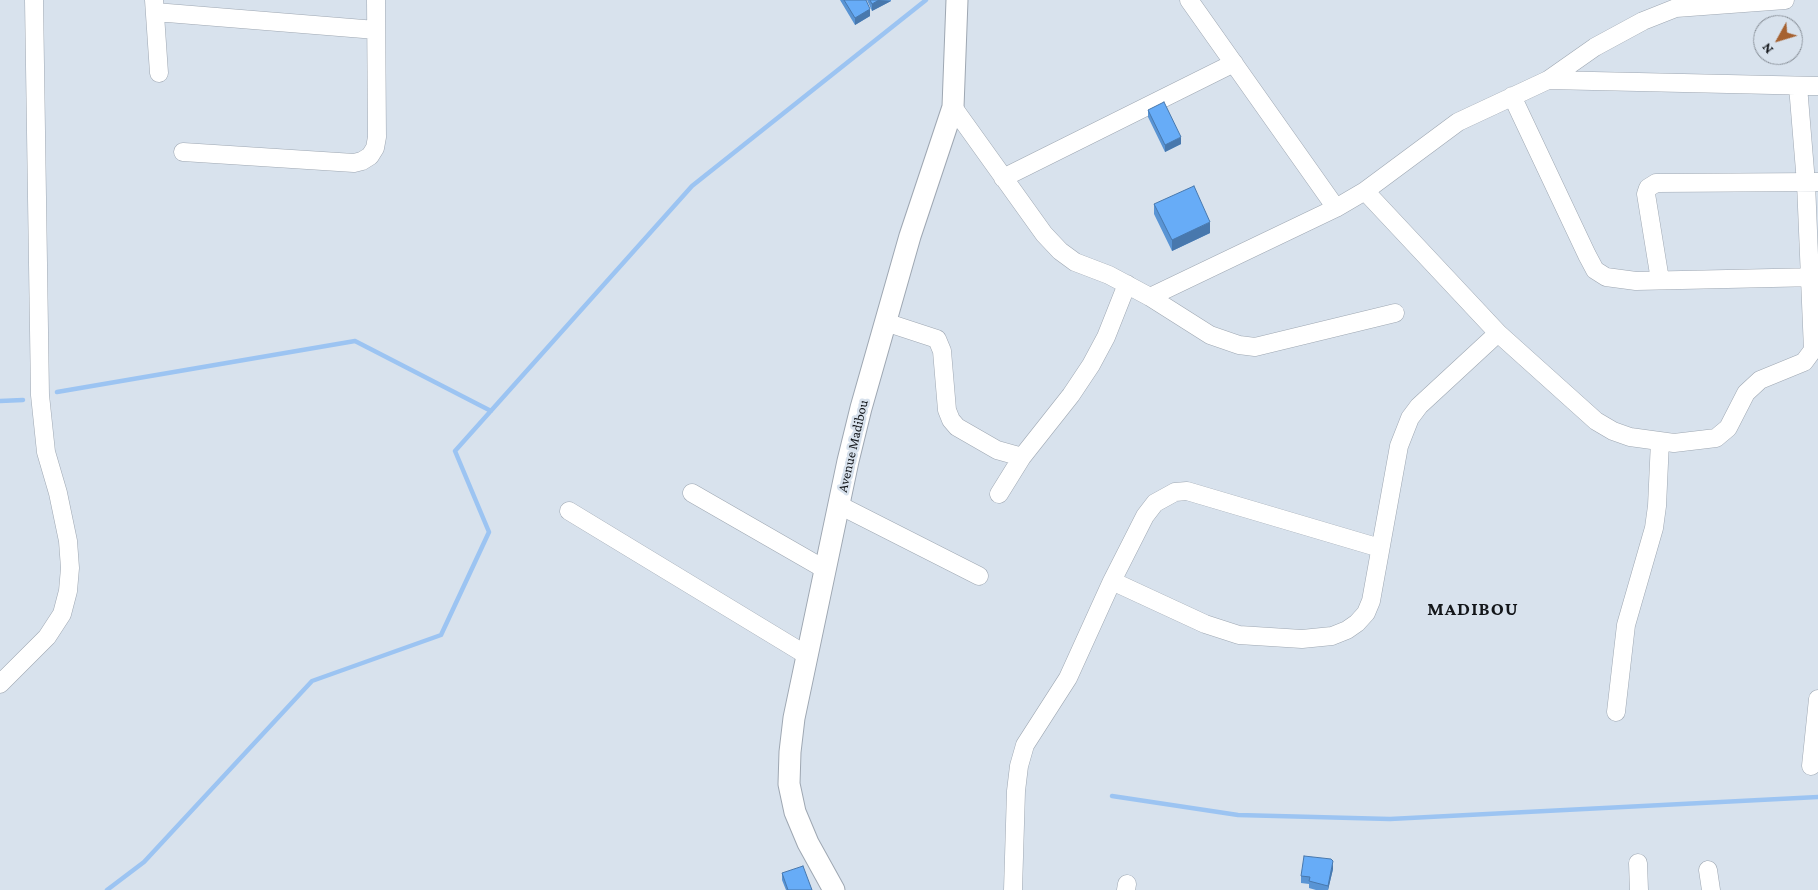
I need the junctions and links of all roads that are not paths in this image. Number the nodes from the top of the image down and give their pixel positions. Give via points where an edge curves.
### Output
1 (34, 0) edge
2 (376, 0) edge
3 (957, 0) edge
4 (1189, 0) edge
5 (1785, 0) edge
6 (1680, 4) edge
7 (155, 6) edge
8 (376, 30) junction
9 (1234, 63) junction
10 (159, 73) dead end
11 (1548, 80) junction
12 (1798, 86) junction
13 (1818, 86) edge
14 (1512, 96) junction
15 (952, 108) junction
16 (182, 152) dead end
17 (1003, 178) junction
18 (1812, 182) edge
19 (1365, 191) junction
20 (1336, 208) junction
21 (1814, 277) edge
22 (1660, 280) junction
23 (1127, 284) junction
24 (1150, 297) junction
25 (1395, 313) dead end
26 (885, 322) junction
27 (1498, 333) junction
28 (1660, 441) junction
29 (1022, 457) junction
30 (692, 493) dead end
31 (999, 494) dead end
32 (839, 505) junction
33 (569, 511) dead end
34 (1380, 548) junction
35 (826, 570) junction
36 (979, 576) dead end
37 (1112, 581) junction
38 (808, 656) junction
39 (0, 684) edge
40 (1818, 699) edge
41 (1616, 712) dead end
42 (1811, 766) dead end
43 (1638, 863) dead end
44 (1708, 870) dead end
45 (834, 890) edge
46 (1013, 890) edge
47 (1639, 890) edge
48 (1711, 890) edge

1 - 39 street via 40,395 46,452 68,541 70,568 62,614 47,637
2 - 8 street
3 - 15 street, Avenue Madibou
4 - 9 street
5 - 6 street
6 - 11 street via 1595,47
7 - 8 street
7 - 10 street
8 - 16 street via 377,137 370,156 354,162
9 - 17 street
9 - 20 street
11 - 12 street
11 - 14 street
12 - 13 street
12 - 18 street
14 - 19 street via 1458,122
14 - 22 street via 1595,270 1618,281
15 - 17 street
15 - 26 street, Avenue Madibou
17 - 23 street via 1060,251 1076,262
18 - 21 street
18 - 22 street via 1664,181 1648,188 1646,194
19 - 20 street
19 - 27 street
20 - 24 street
21 - 22 street
21 - 28 street via 1814,343 1811,356 1760,380 1746,393 1728,428 1716,438 1674,443
23 - 24 street
23 - 29 street via 1110,329 1091,365
24 - 25 street via 1210,335 1255,347
26 - 29 street via 937,339 942,351 947,410 951,420 957,427 997,450
26 - 32 street, Avenue Madibou
27 - 28 street via 1596,420 1630,437
27 - 34 street via 1410,418 1400,446
28 - 41 street via 1654,528 1626,625
29 - 31 street
30 - 35 street
32 - 35 street, Avenue Madibou
32 - 36 street
33 - 38 street
34 - 37 street via 1187,491 1175,492 1155,502 1145,516
34 - 37 street via 1366,613 1347,630 1332,636 1302,639 1239,635 1205,624
35 - 38 street, Avenue Madibou
37 - 46 street via 1068,678 1026,745 1019,766
38 - 45 street, Avenue Madibou via 794,718 789,784 805,836
40 - 42 street
43 - 47 street
44 - 48 street

